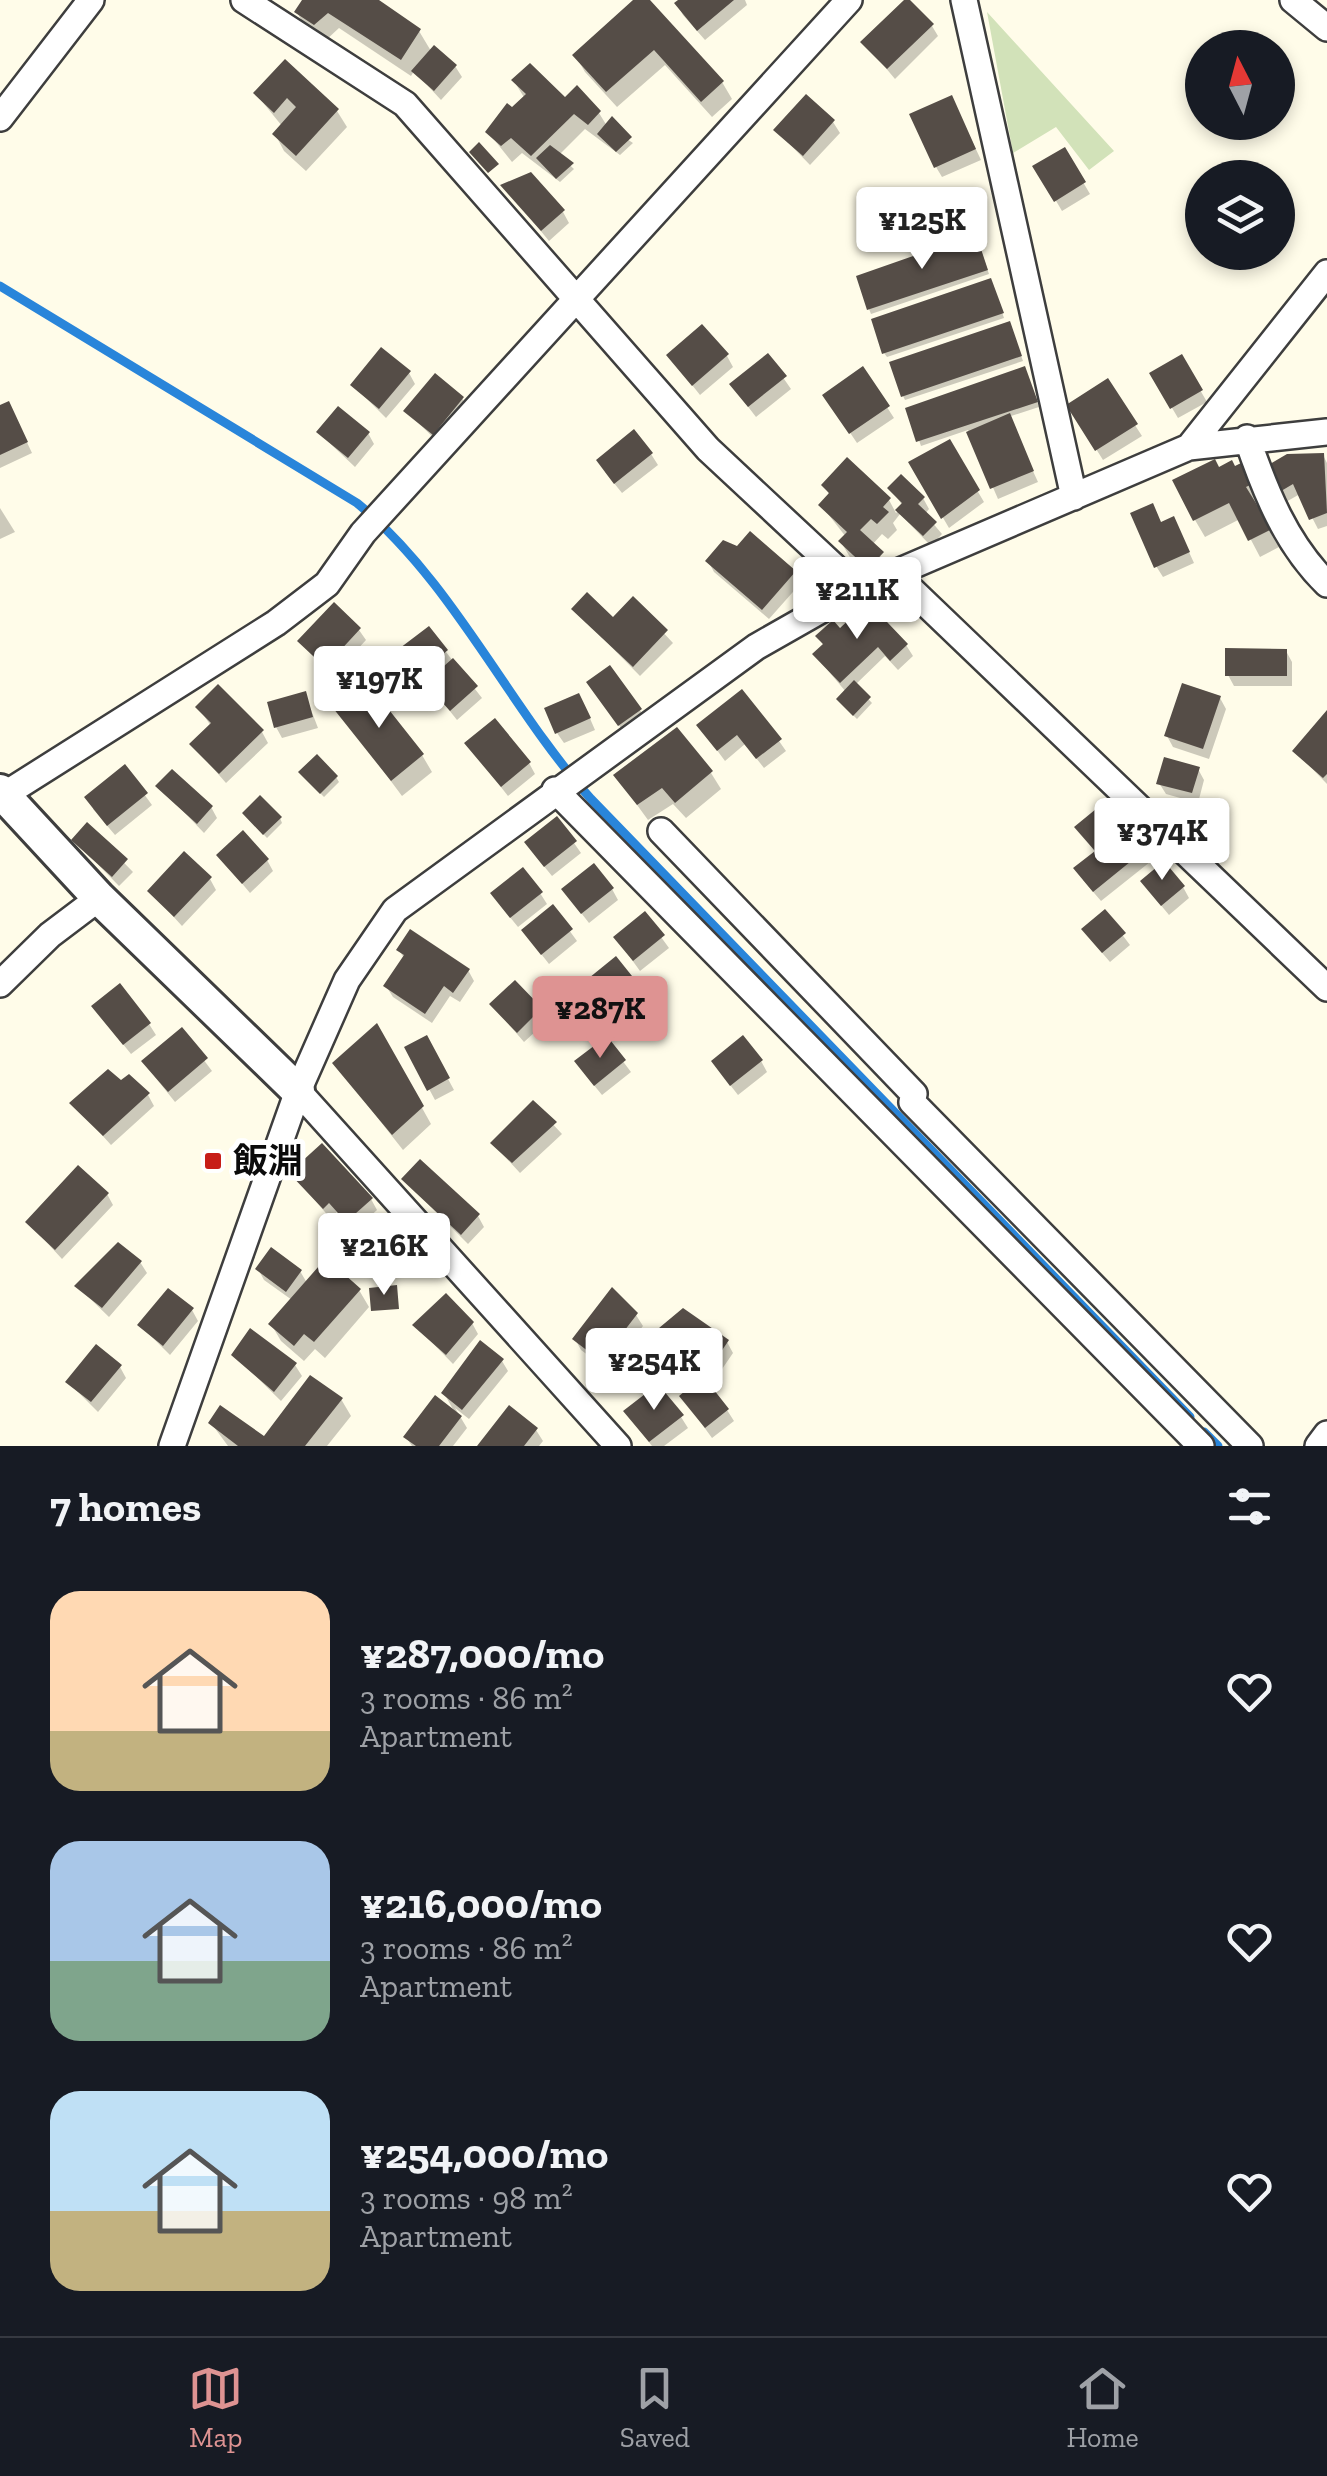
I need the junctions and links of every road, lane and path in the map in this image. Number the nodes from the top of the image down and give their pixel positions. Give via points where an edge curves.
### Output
1 (91, 0) edge
2 (244, 0) edge
3 (849, 0) edge
4 (964, 0) edge
5 (1293, 0) edge
6 (1327, 28) edge
7 (0, 118) edge
8 (1327, 273) edge
9 (575, 300) junction
10 (1327, 432) edge
11 (1247, 438) junction
12 (1189, 447) junction
13 (1074, 497) junction
14 (897, 576) junction
15 (1327, 584) edge
16 (858, 590) junction
17 (556, 790) junction
18 (2, 793) edge
19 (661, 831) dead end
20 (98, 898) junction
21 (0, 984) edge
22 (1327, 988) edge
23 (298, 1091) junction
24 (1327, 1434) edge
25 (172, 1446) edge
26 (618, 1446) edge
27 (1201, 1446) edge
28 (1250, 1446) edge
29 (1318, 1446) edge

1 - 7 street
2 - 9 street via 405,104
3 - 9 street
4 - 13 street
5 - 6 street
8 - 12 street
9 - 16 street via 708,449
9 - 18 street via 363,534 326,584 276,623
10 - 11 street
11 - 12 street
11 - 15 street via 1268,498
12 - 13 street
13 - 14 street
14 - 16 street
14 - 22 street
16 - 17 street via 756,648
17 - 23 street via 394,910 347,980
17 - 27 street
18 - 20 street
19 - 28 street via 914,1094 912,1102
20 - 21 street
20 - 23 street
23 - 25 street
23 - 26 street
24 - 29 street

